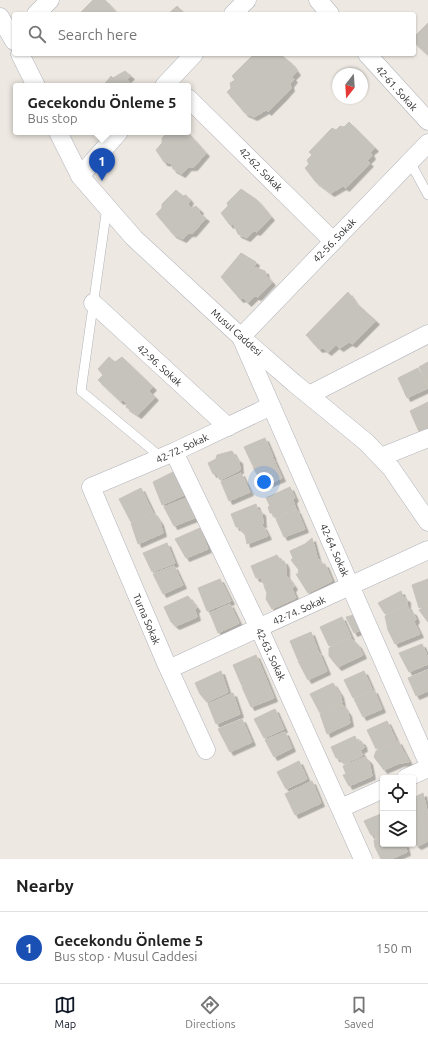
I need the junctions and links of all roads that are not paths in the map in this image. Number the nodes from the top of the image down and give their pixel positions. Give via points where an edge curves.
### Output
1 (50, 0) edge
2 (247, 0) edge
3 (318, 0) edge
4 (38, 12) edge
5 (235, 12) edge
6 (328, 12) edge
7 (0, 17) edge
8 (12, 36) edge
9 (21, 56) edge
10 (192, 56) edge
11 (369, 56) edge
12 (34, 83) edge
13 (171, 83) edge
14 (191, 101) edge
15 (428, 122) edge
16 (60, 135) edge
17 (117, 135) edge
18 (428, 143) edge
19 (410, 162) junction
20 (80, 176) junction
21 (428, 195) edge
22 (107, 207) junction
23 (333, 241) junction
24 (92, 303) junction
25 (428, 334) edge
26 (241, 337) junction
27 (309, 395) junction
28 (272, 406) junction
29 (228, 427) junction
30 (428, 438) edge
31 (168, 455) junction
32 (381, 457) junction
33 (91, 487) joint
34 (428, 522) edge
35 (428, 550) edge
36 (351, 587) junction
37 (259, 628) junction
38 (169, 669) junction
39 (206, 750) dead end
40 (428, 763) edge
41 (428, 768) edge
42 (413, 775) edge
43 (380, 790) edge
44 (341, 808) junction
45 (362, 859) edge

1 - 4 street
2 - 5 street
3 - 6 street
7 - 8 street
9 - 12 street
10 - 13 street
11 - 15 street, 42-61. Sokak
14 - 23 street, 42-62. Sokak
16 - 20 street, Musul Caddesi
17 - 20 street
18 - 19 street, 42-56. Sokak
19 - 21 lane
19 - 23 street, 42-56. Sokak
20 - 22 street, Musul Caddesi
22 - 24 lane
22 - 26 street, Musul Caddesi via 134,238
23 - 26 street, 42-56. Sokak
24 - 29 street, 42-96. Sokak
24 - 31 lane via 81,391
25 - 27 street
26 - 27 street, Musul Caddesi
26 - 28 street, 42-64. Sokak
27 - 32 street, Musul Caddesi
28 - 29 street, 42-72. Sokak
28 - 36 street, 42-64. Sokak
29 - 31 street, 42-72. Sokak
30 - 32 street
31 - 33 street, 42-72. Sokak
31 - 37 street, 42-63. Sokak
32 - 34 street, Musul Caddesi
33 - 38 street, Turna Sokak
35 - 36 street, 42-74. Sokak
36 - 37 street, 42-74. Sokak
36 - 40 street, 42-64. Sokak
37 - 38 street, 42-74. Sokak
37 - 44 street, 42-63. Sokak
38 - 39 street, Turna Sokak
41 - 42 street
43 - 44 street
44 - 45 street, 42-63. Sokak

